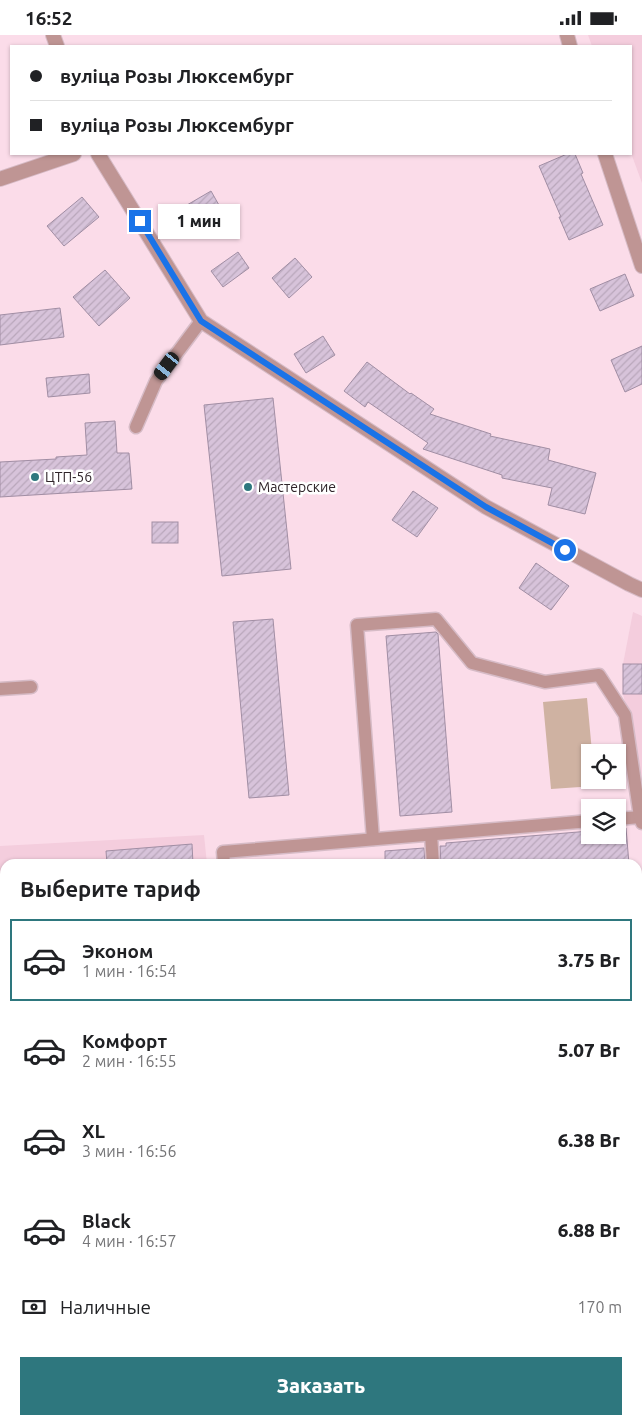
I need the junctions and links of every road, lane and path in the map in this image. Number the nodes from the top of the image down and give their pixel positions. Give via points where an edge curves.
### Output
1 (71, 155) edge
2 (99, 155) edge
3 (605, 155) edge
4 (0, 179) edge
5 (642, 266) edge
6 (201, 321) junction
7 (136, 427) dead end
8 (642, 590) edge
9 (31, 687) dead end
10 (0, 689) edge
11 (626, 819) edge
12 (641, 820) edge
13 (581, 822) edge
14 (431, 835) junction
15 (373, 839) junction
16 (224, 859) edge
17 (433, 859) edge

1 - 4 street
2 - 6 street
3 - 5 street
6 - 7 lane via 156,381
6 - 8 street via 486,507
9 - 10 lane
11 - 12 lane
12 - 15 lane via 625,715 599,675 545,682 472,663 436,619 357,625
13 - 14 lane
14 - 15 lane
14 - 17 lane
15 - 16 lane via 223,852

